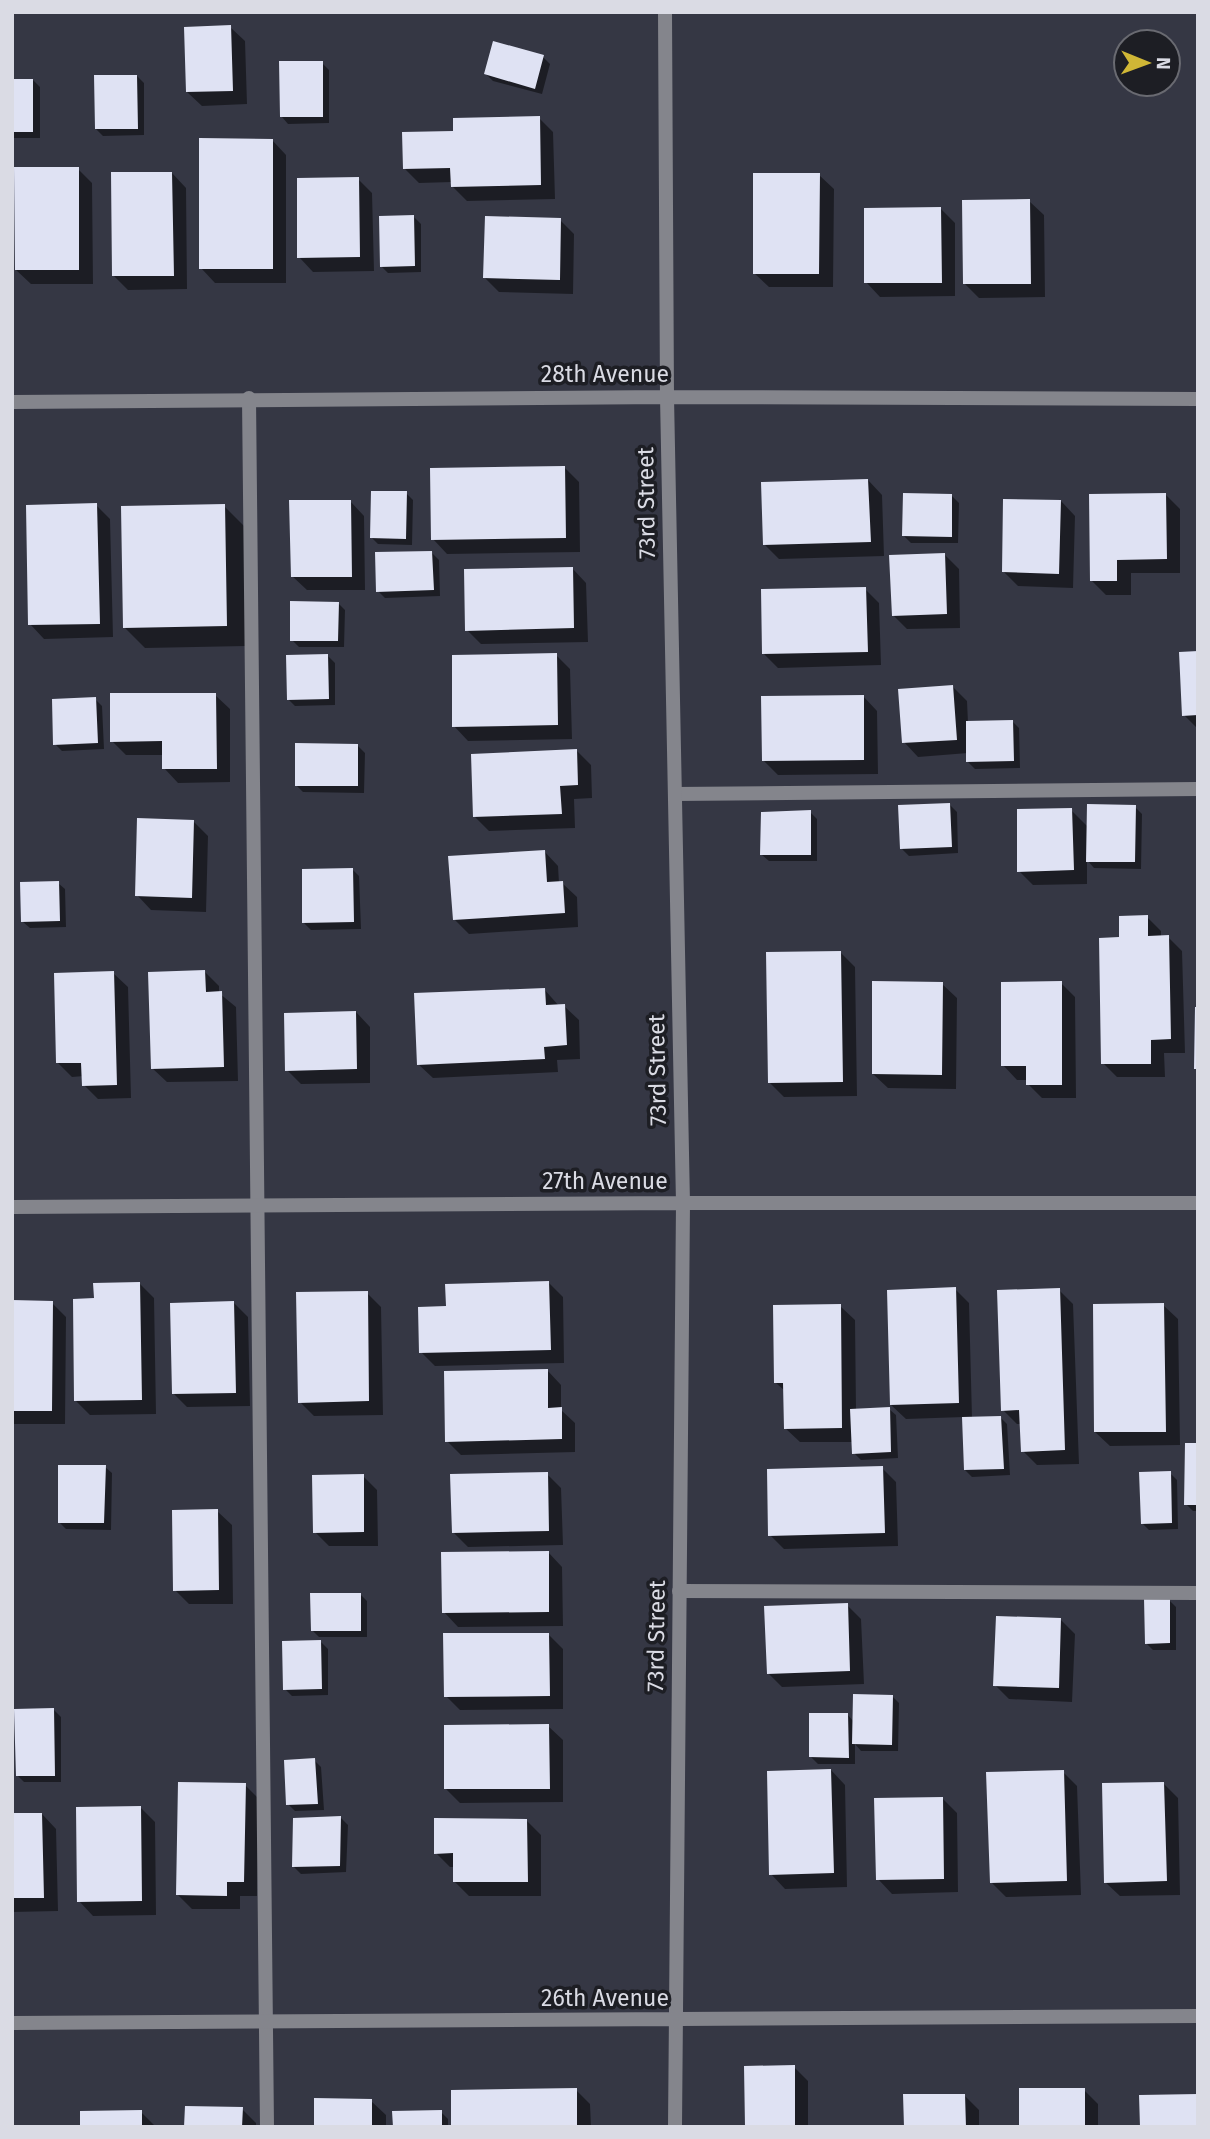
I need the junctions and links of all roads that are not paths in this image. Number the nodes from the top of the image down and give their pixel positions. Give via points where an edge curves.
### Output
1 (665, 12) edge
2 (667, 397) junction
3 (249, 398) junction
4 (1198, 399) edge
5 (12, 402) edge
6 (1198, 789) edge
7 (674, 794) junction
8 (683, 1203) junction
9 (1198, 1203) edge
10 (259, 1206) junction
11 (12, 1207) edge
12 (679, 1591) junction
13 (1198, 1593) edge
14 (1198, 2016) edge
15 (675, 2020) junction
16 (267, 2022) junction
17 (12, 2023) edge
18 (267, 2127) edge
19 (675, 2127) edge

1 - 2 street, 73rd Street
2 - 3 street, 28th Avenue
2 - 4 street, 28th Avenue
2 - 7 street, 73rd Street
3 - 5 street, 28th Avenue
3 - 10 street
6 - 7 street
7 - 8 street, 73rd Street
8 - 9 street, 27th Avenue
8 - 10 street, 27th Avenue
8 - 12 street, 73rd Street
10 - 11 street, 27th Avenue
10 - 16 street
12 - 13 street
12 - 15 street, 73rd Street
14 - 15 street, 26th Avenue
15 - 16 street, 26th Avenue
15 - 19 street, 73rd Street
16 - 17 street, 26th Avenue
16 - 18 street

